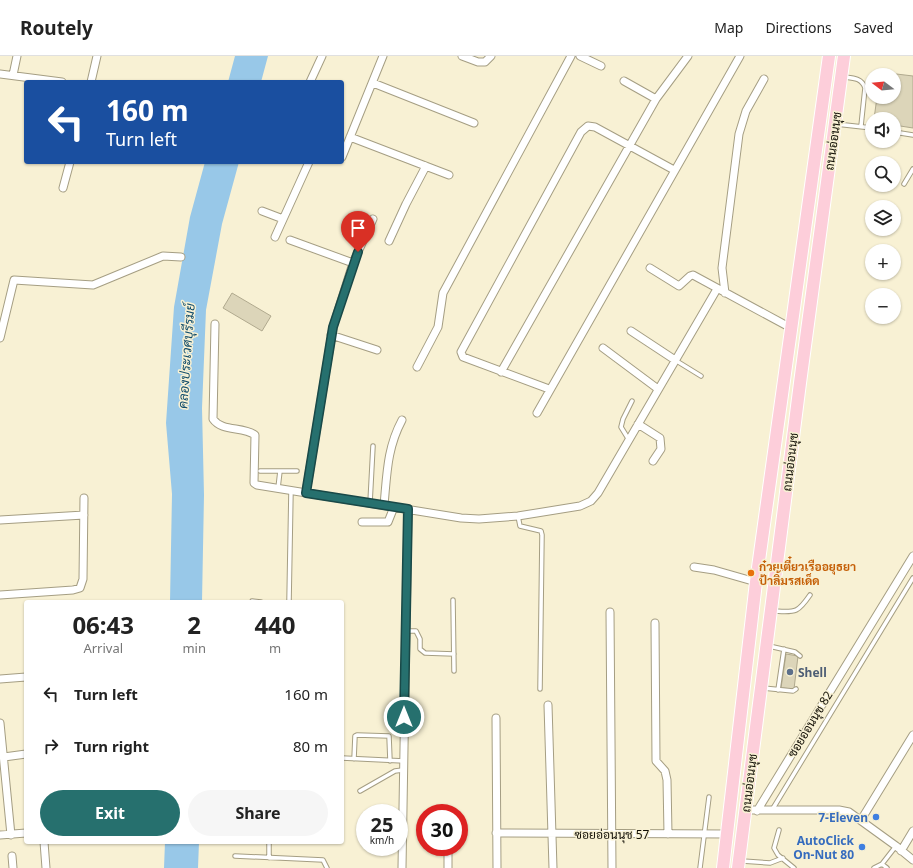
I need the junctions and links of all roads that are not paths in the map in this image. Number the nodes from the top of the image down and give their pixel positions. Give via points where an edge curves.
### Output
1 (17, 56) edge
2 (97, 56) edge
3 (322, 56) edge
4 (383, 56) edge
5 (462, 56) edge
6 (491, 56) edge
7 (570, 56) edge
8 (580, 56) edge
9 (688, 56) edge
10 (740, 56) edge
11 (830, 56) edge
12 (844, 56) edge
13 (601, 66) dead end
14 (0, 74) edge
15 (13, 75) junction
16 (841, 76) junction
17 (764, 79) dead end
18 (48, 80) edge
19 (91, 80) edge
20 (311, 80) edge
21 (624, 81) dead end
22 (373, 83) junction
23 (656, 99) junction
24 (474, 123) dead end
25 (835, 124) junction
26 (861, 126) junction
27 (865, 127) edge
28 (901, 133) edge
29 (913, 135) edge
30 (350, 137) junction
31 (629, 145) junction
32 (344, 152) edge
33 (69, 164) edge
34 (308, 164) edge
35 (426, 166) junction
36 (913, 169) edge
37 (674, 170) junction
38 (449, 175) dead end
39 (904, 184) dead end
40 (63, 188) dead end
41 (262, 212) dead end
42 (283, 219) junction
43 (373, 219) dead end
44 (275, 237) dead end
45 (290, 240) dead end
46 (389, 242) dead end
47 (181, 257) dead end
48 (353, 263) junction
49 (650, 268) dead end
50 (717, 289) junction
51 (725, 293) junction
52 (215, 324) dead end
53 (791, 328) junction
54 (631, 331) dead end
55 (332, 332) junction
56 (0, 338) edge
57 (603, 348) dead end
58 (377, 350) dead end
59 (675, 360) junction
60 (417, 367) dead end
61 (501, 372) junction
62 (701, 376) dead end
63 (784, 380) junction
64 (800, 383) junction
65 (549, 389) junction
66 (658, 389) junction
67 (632, 401) dead end
68 (537, 413) dead end
69 (402, 420) dead end
70 (638, 424) junction
71 (629, 440) junction
72 (373, 446) dead end
73 (653, 461) dead end
74 (260, 471) dead end
75 (280, 471) junction
76 (297, 472) dead end
77 (278, 488) junction
78 (292, 490) junction
79 (306, 493) junction
80 (84, 498) dead end
81 (370, 503) junction
82 (384, 505) junction
83 (394, 507) junction
84 (408, 509) junction
85 (84, 514) junction
86 (518, 516) junction
87 (0, 520) edge
88 (362, 522) dead end
89 (913, 556) edge
90 (694, 567) dead end
91 (913, 578) edge
92 (756, 582) junction
93 (0, 595) edge
94 (810, 595) dead end
95 (288, 600) edge
96 (453, 600) dead end
97 (770, 611) junction
98 (610, 612) dead end
99 (655, 623) dead end
100 (405, 631) junction
101 (766, 645) junction
102 (784, 649) junction
103 (454, 654) junction
104 (800, 656) dead end
105 (454, 671) dead end
106 (24, 677) edge
107 (0, 679) edge
108 (760, 688) junction
109 (796, 688) dead end
110 (540, 689) dead end
111 (778, 690) junction
112 (548, 705) dead end
113 (496, 718) dead end
114 (0, 724) edge
115 (913, 735) edge
116 (24, 754) edge
117 (4, 757) junction
118 (344, 758) edge
119 (354, 759) junction
120 (390, 761) junction
121 (404, 761) junction
122 (403, 770) junction
123 (360, 791) dead end
124 (709, 797) dead end
125 (745, 810) junction
126 (757, 811) junction
127 (771, 811) junction
128 (861, 820) junction
129 (779, 830) dead end
130 (913, 831) edge
131 (24, 833) edge
132 (496, 833) junction
133 (553, 833) junction
134 (612, 834) junction
135 (668, 834) junction
136 (704, 834) junction
137 (728, 834) junction
138 (0, 835) edge
139 (11, 835) junction
140 (44, 844) edge
141 (269, 844) edge
142 (898, 848) junction
143 (12, 856) dead end
144 (235, 856) dead end
145 (448, 856) edge
146 (268, 858) junction
147 (783, 858) junction
148 (913, 860) edge
149 (738, 864) edge
150 (882, 864) junction
151 (13, 868) edge
152 (46, 868) edge
153 (327, 868) edge
154 (402, 868) edge
155 (448, 868) edge
156 (497, 868) edge
157 (553, 868) edge
158 (612, 868) edge
159 (700, 868) edge
160 (723, 868) edge
161 (794, 868) edge
162 (874, 868) edge
163 (888, 868) edge

1 - 15 street
2 - 19 street
3 - 20 street
4 - 22 street
5 - 6 street via 478,62 485,62
7 - 60 street via 442,293 438,327
8 - 13 street
9 - 23 street
10 - 37 street
11 - 53 main road, ถนนอ่อนนุช
12 - 16 main road, ถนนอ่อนนุช
14 - 15 street
15 - 18 street
16 - 25 main road, ถนนอ่อนนุช
16 - 26 lane via 864,83
17 - 51 street via 746,111 739,134 722,268
21 - 23 street
22 - 24 street
22 - 30 street
23 - 31 street
25 - 26 lane
25 - 64 main road, ถนนอ่อนนุช
26 - 27 lane
28 - 29 lane
30 - 32 street
30 - 35 street
31 - 37 street
31 - 61 street
31 - 61 street via 595,127 588,126 581,132 462,346 460,352 463,357
33 - 40 street
34 - 42 street
35 - 38 street
35 - 46 street
36 - 39 lane
37 - 65 street
41 - 42 street
42 - 44 street
43 - 48 street
45 - 48 street
47 - 56 street via 163,256 93,285 14,280
48 - 55 street
49 - 50 street via 679,286 693,275
50 - 51 street
50 - 59 street
51 - 53 street
52 - 77 street via 213,419 220,425 255,435 254,483
53 - 63 main road, ถนนอ่อนนุช
54 - 59 street
55 - 58 street
55 - 79 street
57 - 66 street
59 - 62 lane
59 - 66 street
61 - 65 street
63 - 64 main road
63 - 92 main road, ถนนอ่อนนุช
64 - 97 main road, ถนนอ่อนนุช
65 - 68 street
66 - 70 street
67 - 71 lane via 621,427
69 - 82 street via 389,450
70 - 71 street
70 - 73 street via 660,438 661,449
71 - 86 street via 591,501 580,506
72 - 81 lane
74 - 75 lane
75 - 76 lane
75 - 77 lane
77 - 78 street
78 - 79 street
78 - 95 lane
79 - 81 street
80 - 85 street
81 - 82 street
82 - 83 street
83 - 84 street
83 - 88 street via 388,522
84 - 86 street via 467,518
84 - 100 street
85 - 87 street
85 - 93 street via 83,579 80,588
86 - 110 lane via 520,526 541,531 542,535
89 - 126 street, ซอยอ่อนนุช 82
90 - 92 street
91 - 127 lane
92 - 137 main road, ถนนอ่อนนุช
94 - 97 lane via 796,611
96 - 103 lane
97 - 101 main road, ถนนอ่อนนุช
98 - 134 street
99 - 135 street via 656,761 665,771 667,780
100 - 103 lane via 416,631 420,639 420,649 425,653
100 - 121 street
101 - 102 lane
101 - 108 main road, ถนนอ่อนนุช
102 - 104 lane
102 - 111 lane
103 - 105 lane
106 - 107 street
108 - 111 lane
108 - 125 main road, ถนนอ่อนนุช
109 - 111 lane via 793,691
112 - 133 street
113 - 132 street
114 - 117 street
115 - 128 street
116 - 117 street
117 - 139 street
118 - 119 lane
119 - 120 lane
119 - 120 lane via 357,734 389,736
120 - 121 lane
121 - 122 street
122 - 123 lane via 396,771
122 - 154 street
124 - 136 lane
125 - 126 street
125 - 149 main road, ถนนอ่อนนุช
126 - 127 street
127 - 128 street via 839,810 849,812
128 - 142 street
129 - 147 lane via 774,848
130 - 142 street
131 - 139 street
132 - 133 street, ซอยอ่อนนุช 57
132 - 156 street
133 - 134 street, ซอยอ่อนนุช 57
133 - 157 street
134 - 135 street, ซอยอ่อนนุช 57
134 - 158 street
135 - 136 street, ซอยอ่อนนุช 57
136 - 137 street, ซอยอ่อนนุช 57
136 - 159 lane
137 - 160 main road, ถนนอ่อนนุช
138 - 139 street
140 - 152 street
141 - 146 lane
142 - 148 street
142 - 150 lane
143 - 151 street
144 - 146 lane
145 - 155 street
146 - 153 lane via 323,860
147 - 149 lane via 770,862
147 - 161 lane
150 - 162 lane
150 - 163 lane

